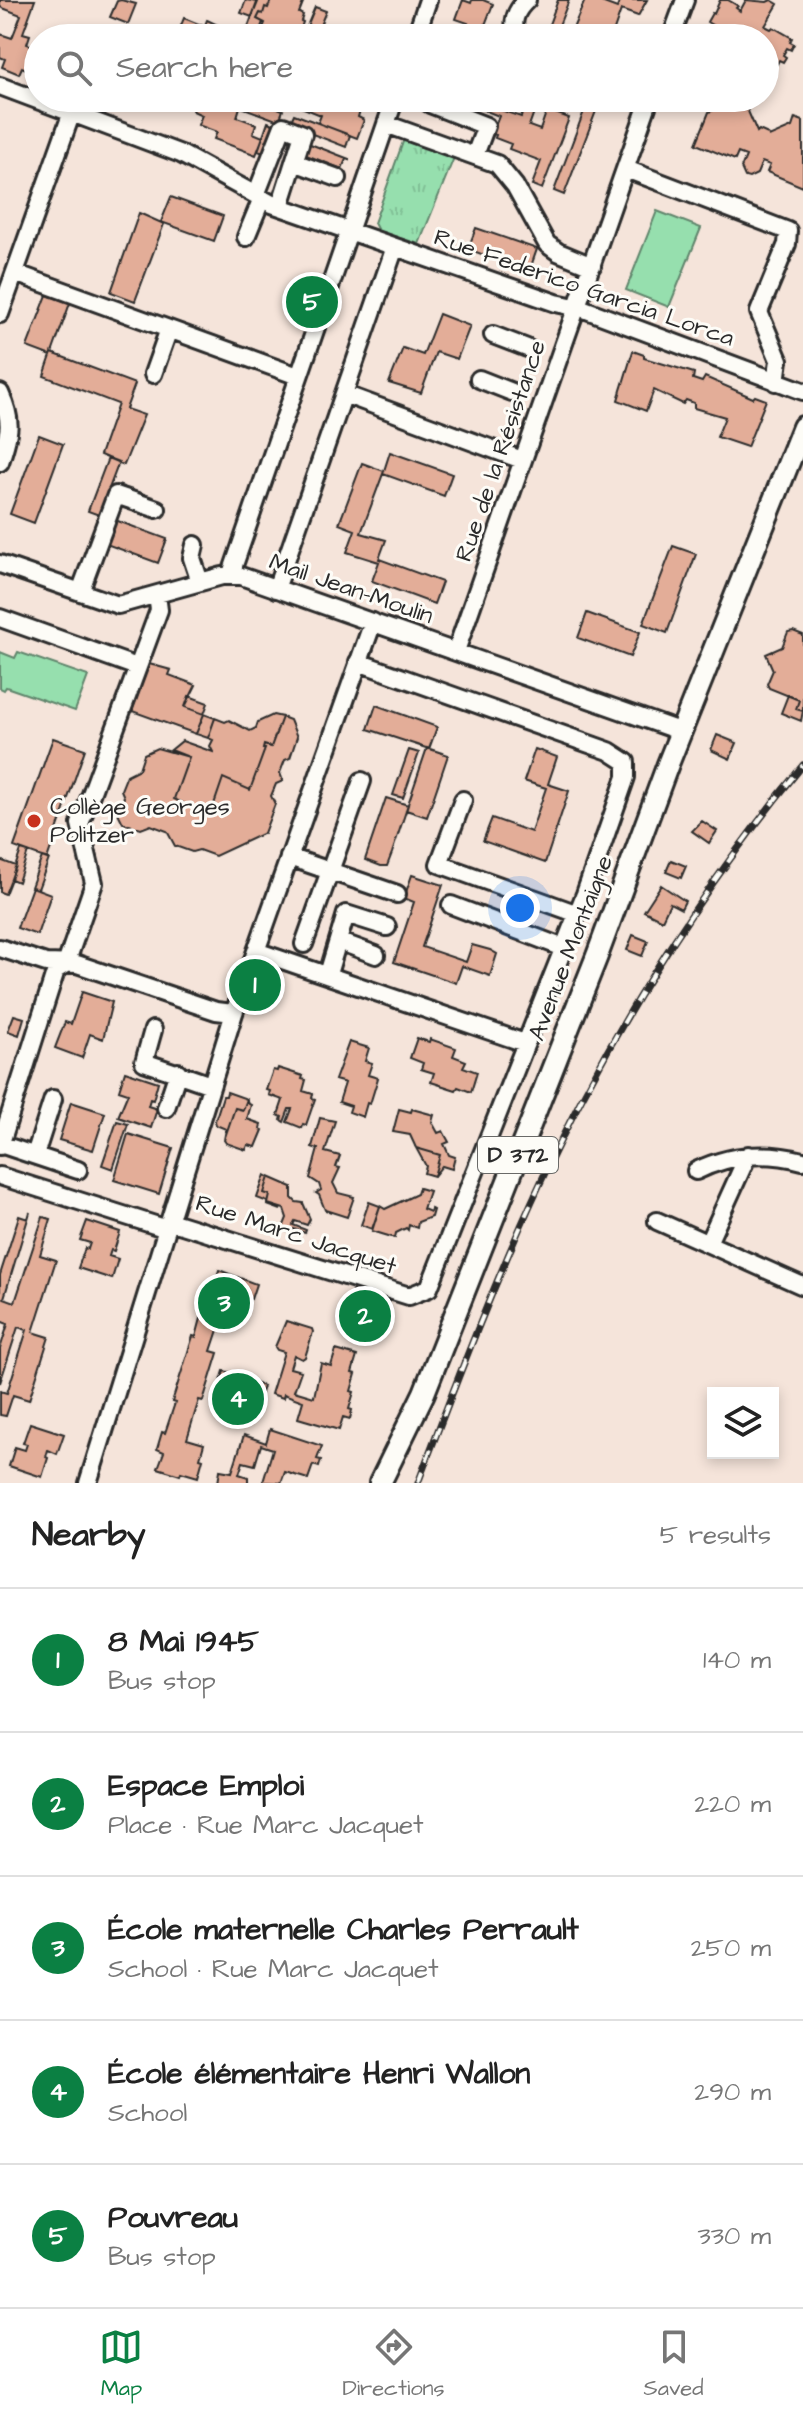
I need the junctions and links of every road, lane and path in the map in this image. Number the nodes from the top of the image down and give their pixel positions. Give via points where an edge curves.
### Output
1 (428, 0) edge
2 (527, 0) edge
3 (685, 0) edge
4 (420, 24) edge
5 (514, 24) edge
6 (676, 24) edge
7 (0, 86) edge
8 (24, 95) edge
9 (72, 112) joint
10 (390, 112) edge
11 (450, 112) edge
12 (645, 112) edge
13 (386, 124) junction
14 (475, 155) junction
15 (294, 162) junction
16 (626, 169) junction
17 (338, 178) dead end
18 (259, 197) junction
19 (280, 206) junction
20 (349, 231) junction
21 (246, 237) dead end
22 (395, 247) junction
23 (592, 266) junction
24 (15, 273) junction
25 (577, 309) junction
26 (0, 314) edge
27 (169, 329) junction
28 (493, 335) dead end
29 (527, 348) dead end
30 (153, 374) dead end
31 (298, 376) junction
32 (479, 379) dead end
33 (776, 382) junction
34 (803, 391) edge
35 (512, 392) dead end
36 (0, 393) edge
37 (344, 394) junction
38 (803, 427) edge
39 (522, 460) junction
40 (0, 462) edge
41 (157, 509) dead end
42 (195, 545) dead end
43 (0, 564) edge
44 (231, 574) junction
45 (200, 582) junction
46 (276, 589) junction
47 (80, 592) junction
48 (157, 595) junction
49 (136, 601) junction
50 (0, 618) edge
51 (373, 622) junction
52 (151, 628) junction
53 (456, 651) junction
54 (358, 662) junction
55 (137, 667) junction
56 (682, 732) junction
57 (362, 781) dead end
58 (463, 800) dead end
59 (289, 857) junction
60 (330, 871) junction
61 (397, 894) dead end
62 (451, 905) dead end
63 (578, 914) junction
64 (387, 927) dead end
65 (338, 941) junction
66 (304, 944) dead end
67 (0, 948) edge
68 (564, 948) junction
69 (256, 951) junction
70 (376, 955) dead end
71 (66, 964) junction
72 (328, 974) junction
73 (234, 1013) junction
74 (153, 1030) dead end
75 (525, 1043) junction
76 (178, 1072) junction
77 (211, 1085) junction
78 (53, 1099) dead end
79 (166, 1108) dead end
80 (0, 1145) edge
81 (35, 1155) junction
82 (748, 1155) junction
83 (803, 1161) edge
84 (78, 1170) dead end
85 (696, 1171) dead end
86 (0, 1176) edge
87 (657, 1221) dead end
88 (168, 1225) junction
89 (708, 1243) junction
90 (803, 1286) edge
91 (88, 1483) edge
92 (380, 1483) edge

1 - 4 street
2 - 5 street
3 - 6 street
7 - 8 street, Rue Federico Garcia Lorca
9 - 18 street, Rue Federico Garcia Lorca via 181,154
9 - 24 street
10 - 13 street
11 - 14 street via 486,126
12 - 16 street, Rue de la Résistance
13 - 14 street
13 - 20 street
14 - 23 street via 505,171 547,244
15 - 17 street
15 - 18 street via 303,134 283,126
15 - 19 street
16 - 23 street, Rue de la Résistance
16 - 33 street via 788,231 759,312 779,360
18 - 19 street, Rue Federico Garcia Lorca
18 - 21 street
19 - 20 street, Rue Federico Garcia Lorca
20 - 22 street, Rue Federico Garcia Lorca
20 - 31 street
22 - 25 street, Rue Federico Garcia Lorca
22 - 37 street
23 - 25 street, Rue de la Résistance
24 - 26 street
24 - 27 street
25 - 33 street, Rue Federico Garcia Lorca
25 - 39 street, Rue de la Résistance
27 - 30 street
27 - 31 street
28 - 29 street
31 - 44 street
32 - 35 street
33 - 34 street, Rue Federico Garcia Lorca
36 - 40 street via 10,417
37 - 39 street
37 - 46 street
38 - 56 main road, Avenue Montaigne / D 372
39 - 53 street, Rue de la Résistance
41 - 47 street via 116,495
42 - 45 street via 192,558
43 - 47 street, Mail Jean-Moulin
44 - 45 street, Mail Jean-Moulin
44 - 46 street, Mail Jean-Moulin
45 - 48 street, Mail Jean-Moulin
46 - 51 street, Mail Jean-Moulin
47 - 49 street, Mail Jean-Moulin via 118,605
48 - 49 street, Mail Jean-Moulin
48 - 52 street via 159,610
49 - 52 street
50 - 55 street
51 - 53 street, Mail Jean-Moulin
51 - 54 street
52 - 55 street
53 - 56 street, Mail Jean-Moulin
54 - 59 street
54 - 63 street via 609,751 626,762 626,777
55 - 71 street via 80,824 94,883
56 - 92 main road, Avenue Montaigne / D 372 via 424,1393
57 - 60 street
58 - 63 street via 439,864
59 - 60 street
59 - 69 street
60 - 61 street
60 - 66 street
62 - 68 street
63 - 68 street
64 - 65 street via 346,914
65 - 70 street
65 - 72 street
67 - 71 street
68 - 75 street
69 - 72 street
69 - 73 street
71 - 73 street
71 - 80 street via 56,970
72 - 75 street
73 - 77 street
74 - 76 street via 144,1062
75 - 88 street, Rue Marc Jacquet via 429,1288 409,1296 176,1223
76 - 77 street
76 - 79 street
77 - 88 street
78 - 81 street
80 - 81 street
81 - 84 street
82 - 83 street
82 - 85 street
82 - 89 street
86 - 88 street, Rue Marc Jacquet
87 - 89 street
88 - 91 street
89 - 90 street

